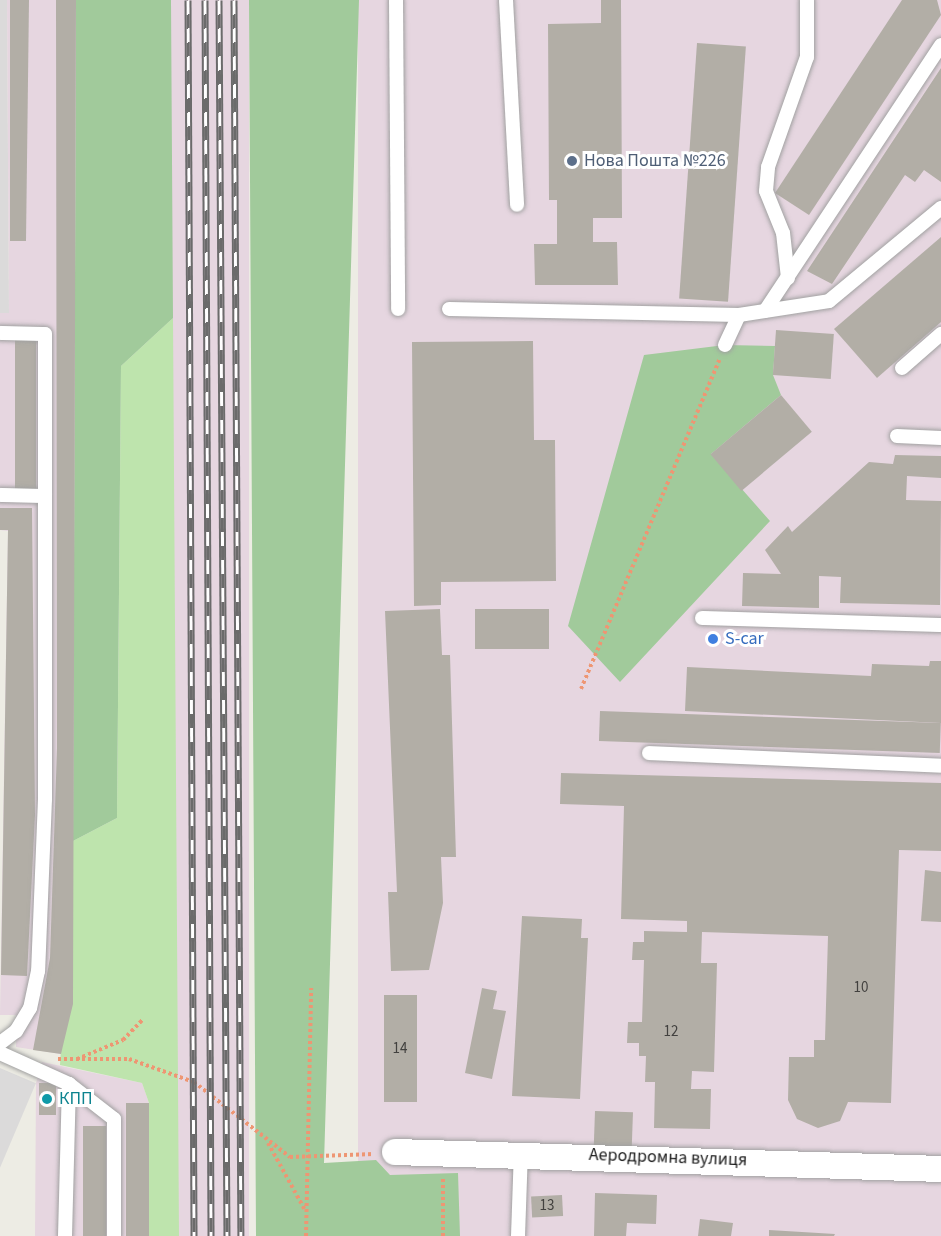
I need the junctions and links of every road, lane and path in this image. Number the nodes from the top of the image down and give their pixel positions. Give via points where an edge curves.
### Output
1 (396, 0) edge
2 (506, 0) edge
3 (807, 0) edge
4 (941, 45) edge
5 (517, 205) dead end
6 (941, 208) edge
7 (788, 278) junction
8 (398, 309) dead end
9 (449, 309) dead end
10 (765, 311) junction
11 (739, 315) junction
12 (0, 333) edge
13 (941, 334) edge
14 (725, 345) joint
15 (902, 368) dead end
16 (897, 436) dead end
17 (941, 438) edge
18 (0, 495) edge
19 (45, 496) junction
20 (702, 618) dead end
21 (941, 625) edge
22 (581, 689) dead end
23 (649, 753) dead end
24 (941, 766) edge
25 (311, 988) dead end
26 (142, 1020) dead end
27 (0, 1043) edge
28 (0, 1053) edge
29 (73, 1060) junction
30 (25, 1062) junction
31 (69, 1084) junction
32 (268, 1142) junction
33 (394, 1152) joint
34 (443, 1152) junction
35 (521, 1152) junction
36 (306, 1160) junction
37 (941, 1169) edge
38 (306, 1211) junction
39 (65, 1236) edge
40 (114, 1236) edge
41 (306, 1236) edge
42 (443, 1236) edge
43 (518, 1236) edge

1 - 8 lane
2 - 5 lane
3 - 7 lane via 807,57 768,167 766,191 783,233
4 - 7 lane
6 - 10 lane via 829,302
7 - 10 lane
9 - 11 lane
10 - 11 lane
11 - 14 lane
12 - 19 lane via 45,334
13 - 15 lane
14 - 22 path
16 - 17 lane
18 - 19 lane
19 - 27 lane via 38,971 30,1008 16,1031
20 - 21 lane
23 - 24 lane
25 - 36 path
26 - 29 path via 123,1040
28 - 30 lane
29 - 30 path via 39,1057
29 - 32 path via 129,1059 194,1082
30 - 31 lane
31 - 39 lane
31 - 40 lane via 114,1119
32 - 36 path via 290,1157
32 - 38 path
33 - 34 street, Аеродромна вулиця
33 - 36 path
34 - 35 street, Аеродромна вулиця
34 - 42 path
35 - 37 street, Аеродромна вулиця
35 - 43 lane
36 - 38 path
38 - 41 path

